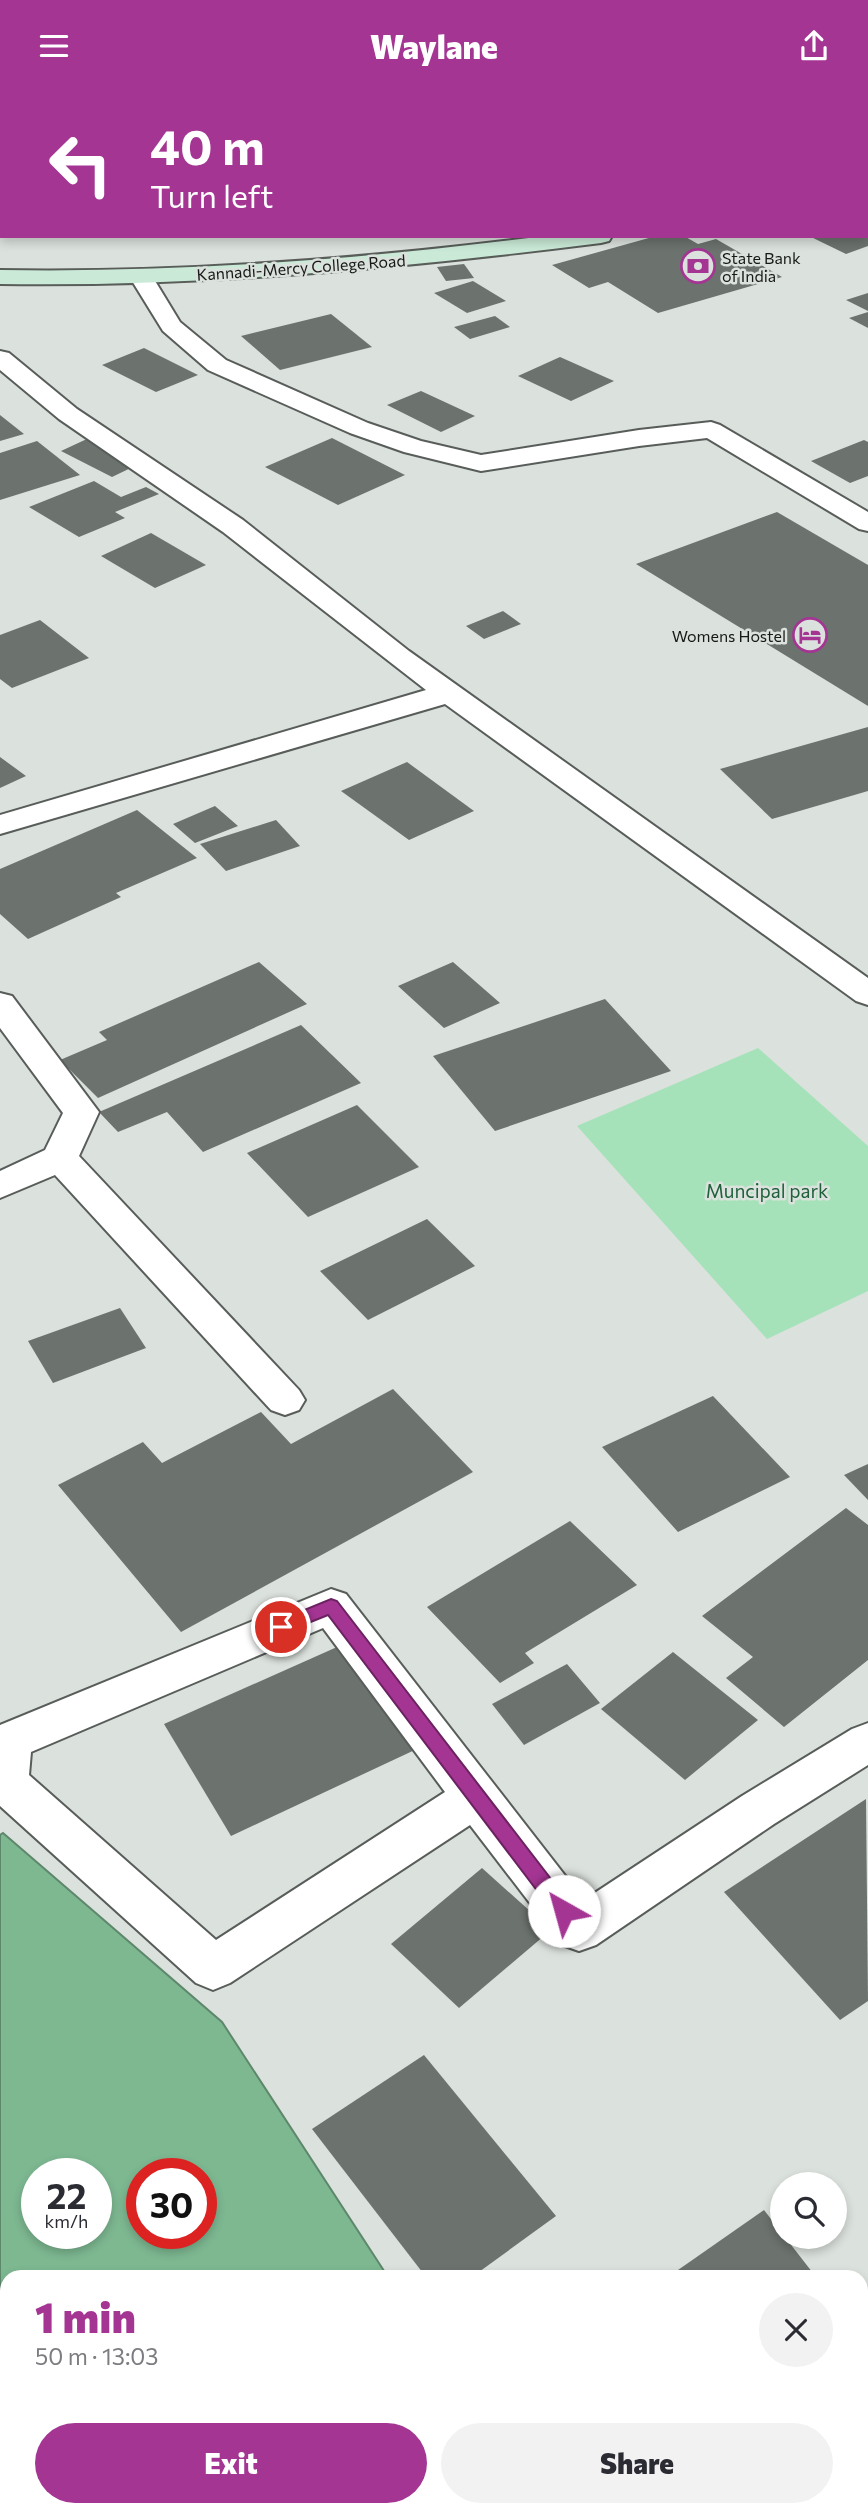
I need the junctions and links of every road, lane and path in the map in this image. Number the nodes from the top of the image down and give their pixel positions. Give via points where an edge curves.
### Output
1 (585, 238) edge
2 (141, 276) junction
3 (0, 277) edge
4 (0, 358) edge
5 (868, 523) edge
6 (449, 692) junction
7 (0, 825) edge
8 (868, 994) edge
9 (0, 1004) edge
10 (60, 1158) junction
11 (0, 1187) edge
12 (285, 1400) dead end
13 (868, 1742) edge
14 (2, 1784) edge
15 (475, 1797) junction

1 - 2 main road, Kannadi-Mercy College Road via 442,256
2 - 3 main road, Kannadi-Mercy College Road
2 - 5 street via 172,326 217,365 413,447 481,463 711,431
4 - 6 street via 68,414 233,527
6 - 7 street
6 - 8 street
9 - 10 street via 81,1112
10 - 11 street
10 - 12 street
13 - 15 street via 579,1930
14 - 15 street via 213,1968
14 - 15 street via 10,1741 331,1606

